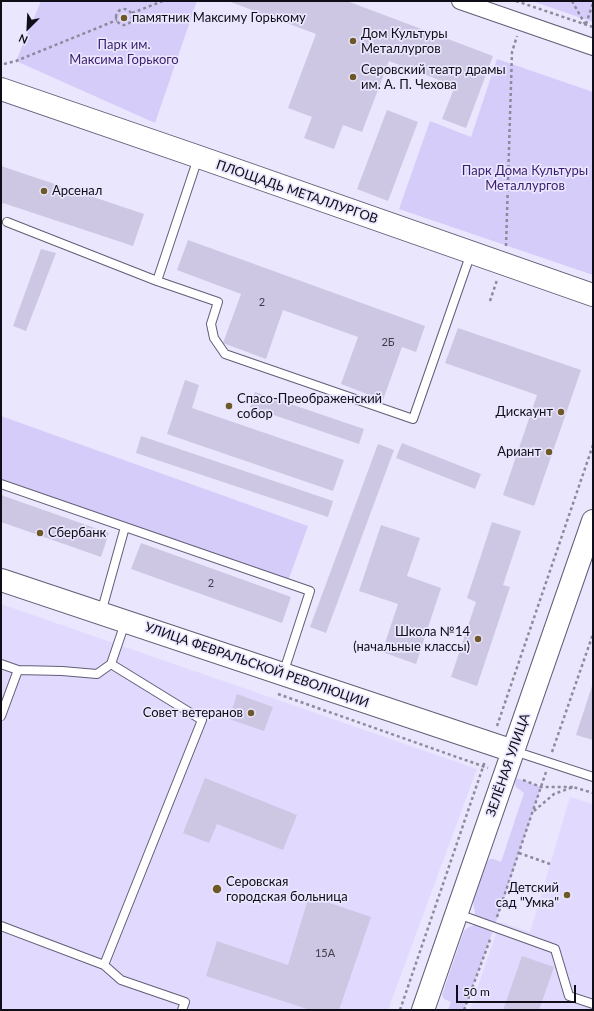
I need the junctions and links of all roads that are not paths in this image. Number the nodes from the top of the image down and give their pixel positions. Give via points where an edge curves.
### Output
1 (460, 1) edge
2 (593, 47) edge
3 (1, 89) edge
4 (199, 157) junction
5 (7, 222) dead end
6 (471, 253) junction
7 (157, 281) junction
8 (593, 295) edge
9 (1, 484) edge
10 (593, 521) edge
11 (125, 527) junction
12 (1, 580) edge
13 (101, 613) junction
14 (126, 621) junction
15 (111, 664) junction
16 (2, 667) edge
17 (18, 670) junction
18 (279, 684) junction
19 (1, 716) edge
20 (513, 751) junction
21 (593, 777) edge
22 (456, 914) junction
23 (1, 926) edge
24 (104, 965) junction
25 (593, 1004) edge
26 (182, 1010) edge
27 (423, 1010) edge

1 - 2 street
3 - 4 street, ПЛОЩАДЬ МЕТАЛЛУРГОВ
4 - 6 street, ПЛОЩАДЬ МЕТАЛЛУРГОВ
4 - 7 lane
5 - 7 lane
6 - 7 lane via 413,419 225,354 214,338 211,324 218,302
6 - 8 street, ПЛОЩАДЬ МЕТАЛЛУРГОВ
9 - 11 lane
10 - 20 street, ЗЕЛЁНАЯ УЛИЦА
11 - 13 lane
11 - 18 lane via 310,591
12 - 13 street, УЛИЦА ФЕВРАЛЬСКОЙ РЕВОЛЮЦИИ
13 - 14 street, УЛИЦА ФЕВРАЛЬСКОЙ РЕВОЛЮЦИИ
14 - 15 lane
14 - 18 street, УЛИЦА ФЕВРАЛЬСКОЙ РЕВОЛЮЦИИ
15 - 17 lane via 97,674
15 - 24 lane via 202,720
16 - 17 lane
17 - 19 lane
18 - 20 street, УЛИЦА ФЕВРАЛЬСКОЙ РЕВОЛЮЦИИ
20 - 21 lane
20 - 22 street, ЗЕЛЁНАЯ УЛИЦА
22 - 25 lane via 555,949 569,996
22 - 27 street, ЗЕЛЁНАЯ УЛИЦА
23 - 24 lane
24 - 26 lane via 121,980 185,1002

